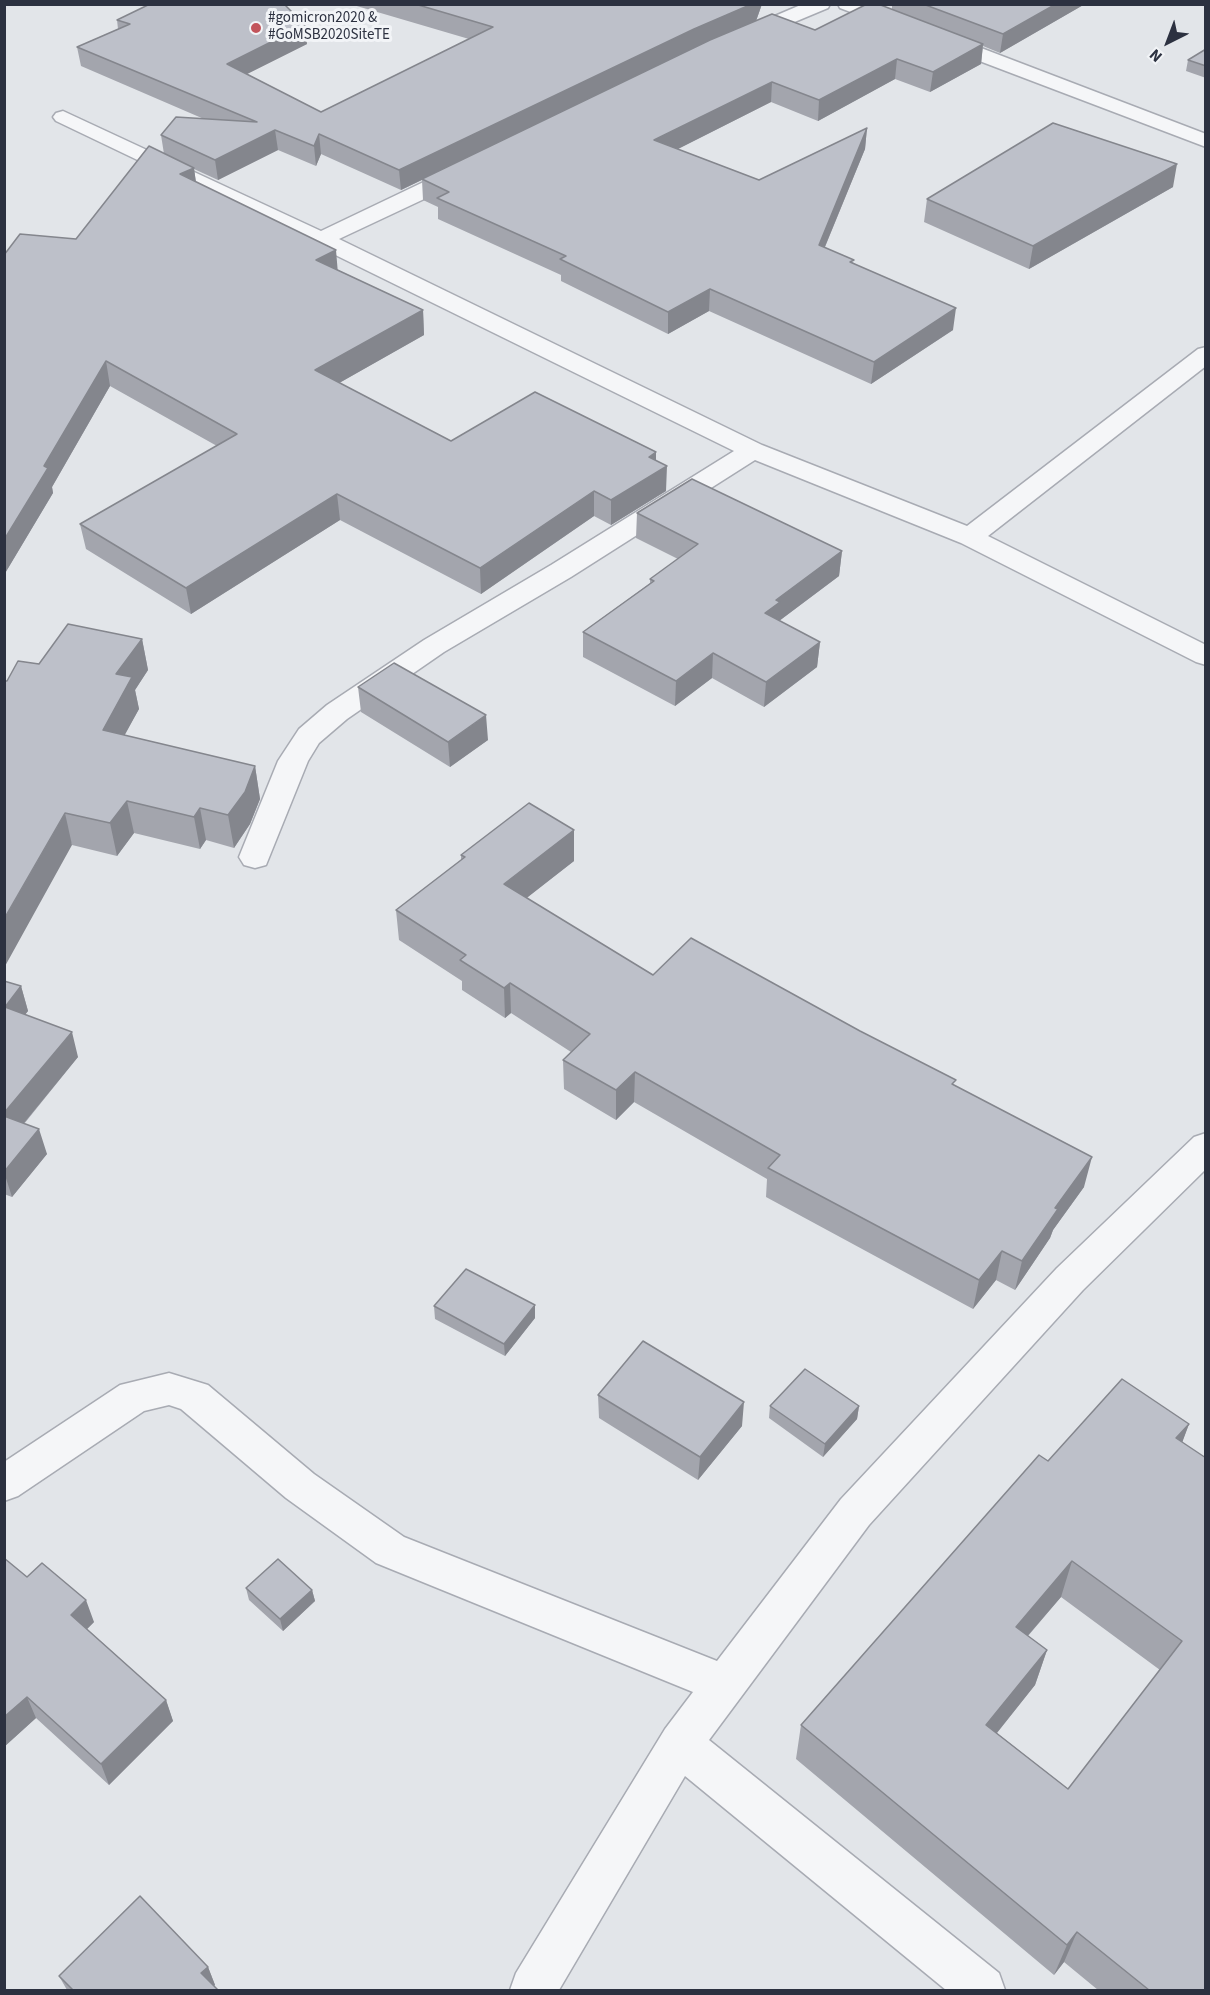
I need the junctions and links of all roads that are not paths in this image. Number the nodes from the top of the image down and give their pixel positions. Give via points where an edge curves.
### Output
1 (820, 4) edge
2 (847, 4) edge
3 (725, 45) edge
4 (63, 117) dead end
5 (1206, 141) edge
6 (485, 161) edge
7 (321, 239) junction
8 (1206, 354) edge
9 (753, 450) junction
10 (970, 537) junction
11 (1206, 656) edge
12 (255, 857) dead end
13 (1206, 1147) edge
14 (4, 1484) edge
15 (725, 1684) junction
16 (680, 1744) junction
17 (533, 1990) edge
18 (982, 1990) edge

1 - 3 street
2 - 5 street
4 - 7 street
6 - 7 street
7 - 9 street
8 - 10 street
9 - 10 street
9 - 12 street via 434,646 337,712 309,736 293,761
10 - 11 street
13 - 15 street via 1070,1279 855,1512
14 - 15 street via 134,1397 169,1389 194,1397 300,1486 390,1550
15 - 16 street
16 - 17 street
16 - 18 street

